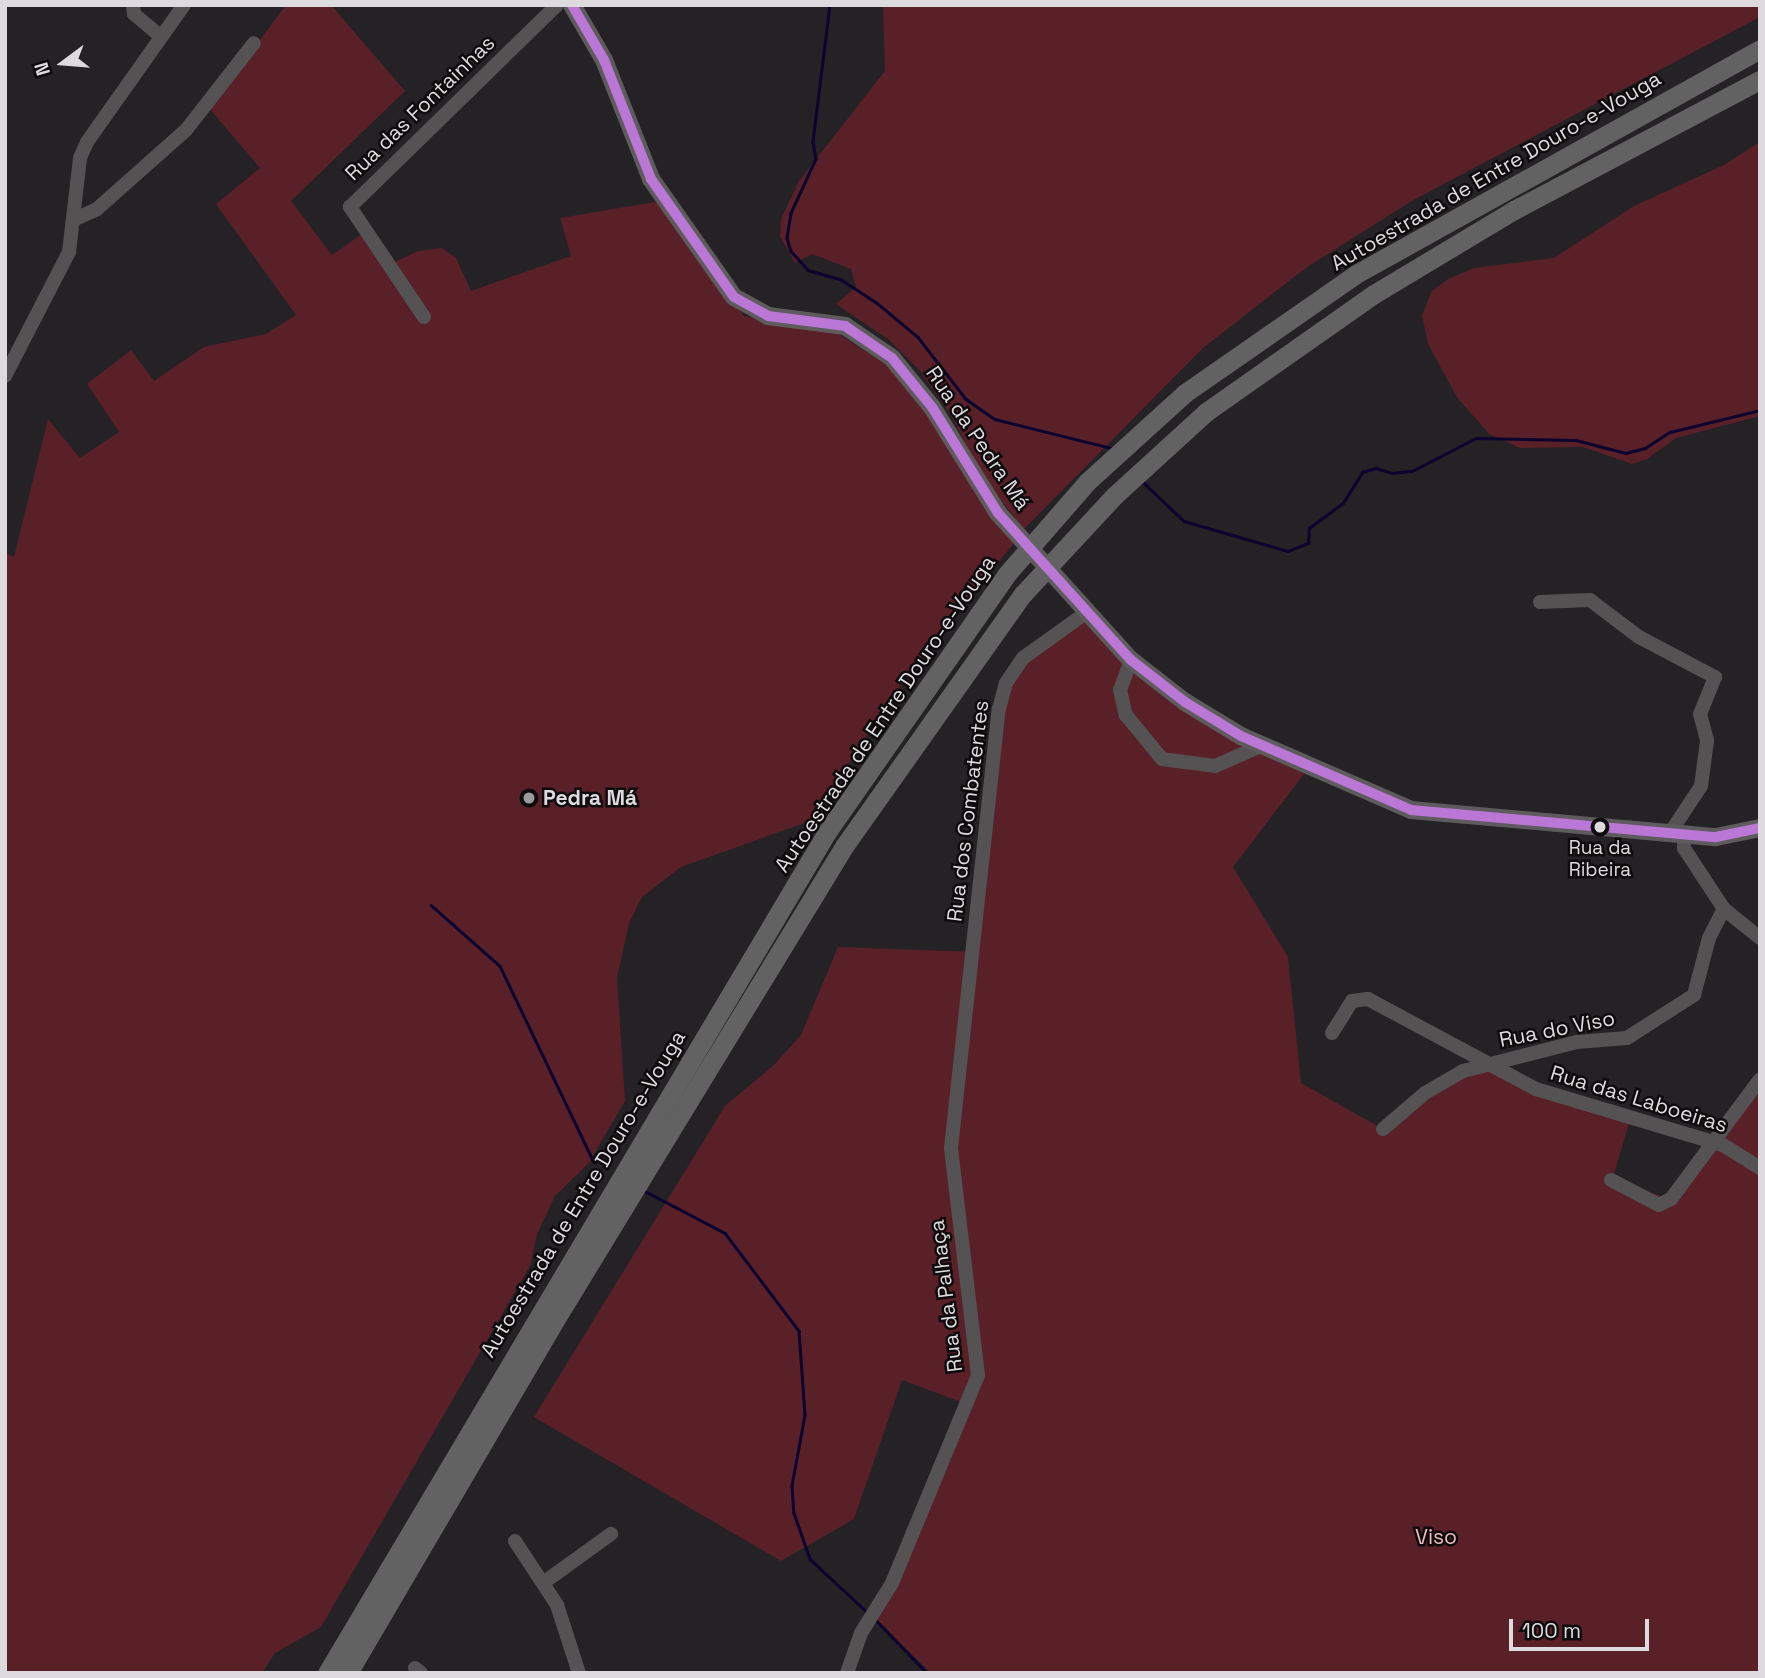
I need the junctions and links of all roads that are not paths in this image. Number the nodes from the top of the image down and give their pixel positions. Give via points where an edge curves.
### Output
1 (133, 5) edge
2 (184, 5) edge
3 (557, 5) edge
4 (572, 5) edge
5 (161, 37) junction
6 (254, 43) dead end
7 (1760, 49) edge
8 (1760, 80) edge
9 (75, 219) junction
10 (424, 317) dead end
11 (5, 376) edge
12 (1540, 602) dead end
13 (1087, 612) junction
14 (1131, 660) junction
15 (1263, 745) junction
16 (1760, 828) edge
17 (1677, 834) junction
18 (1724, 909) junction
19 (1760, 937) edge
20 (966, 1012) joint
21 (1332, 1032) dead end
22 (1485, 1065) junction
23 (1760, 1079) edge
24 (1382, 1129) dead end
25 (1714, 1142) junction
26 (1760, 1168) edge
27 (1611, 1180) dead end
28 (611, 1534) dead end
29 (516, 1541) dead end
30 (542, 1583) junction
31 (327, 1673) edge
32 (348, 1673) edge
33 (579, 1673) edge
34 (847, 1673) edge

1 - 5 street via 134,14
2 - 5 street
3 - 10 street, Rua das Fontainhas via 350,206
4 - 13 main road, Rua da Pedra Má via 604,60 651,179 734,297 768,316 845,326 892,358 932,407 991,505
5 - 9 street via 79,158
6 - 9 street via 187,130 97,209
7 - 31 highway, Autoestrada de Entre Douro-e-Vouga, bridge via 1356,274 1185,393 1087,482 1006,575 827,832
8 - 32 highway, Autoestrada de Entre Douro-e-Vouga, bridge via 1514,211 1397,280 1248,379 1114,496 1023,594 845,845 560,1312
9 - 11 street via 69,252
12 - 17 street via 1572,597 1601,604 1639,637 1715,677 1700,713 1707,741 1701,786
13 - 14 main road
13 - 20 street, Rua dos Combatentes via 1031,650 1006,683
14 - 15 main road via 1185,702
14 - 15 street via 1120,690 1126,715 1162,758 1215,766
15 - 17 main road via 1411,810
16 - 17 main road via 1716,837
17 - 18 street
18 - 19 street
18 - 22 street, Rua do Viso via 1709,938 1694,995 1667,1013 1627,1038 1577,1042
20 - 34 street, Rua da Palhaça via 951,1148 978,1375 892,1583 861,1633
21 - 22 street, Rua das Laboeiras via 1352,1000 1368,999
22 - 24 street, Rua do Viso via 1425,1093
22 - 25 street, Rua das Laboeiras via 1536,1089
23 - 25 street
25 - 26 street, Rua das Laboeiras
25 - 27 street via 1671,1199 1659,1205
28 - 30 street
29 - 30 street
30 - 33 street via 557,1605

